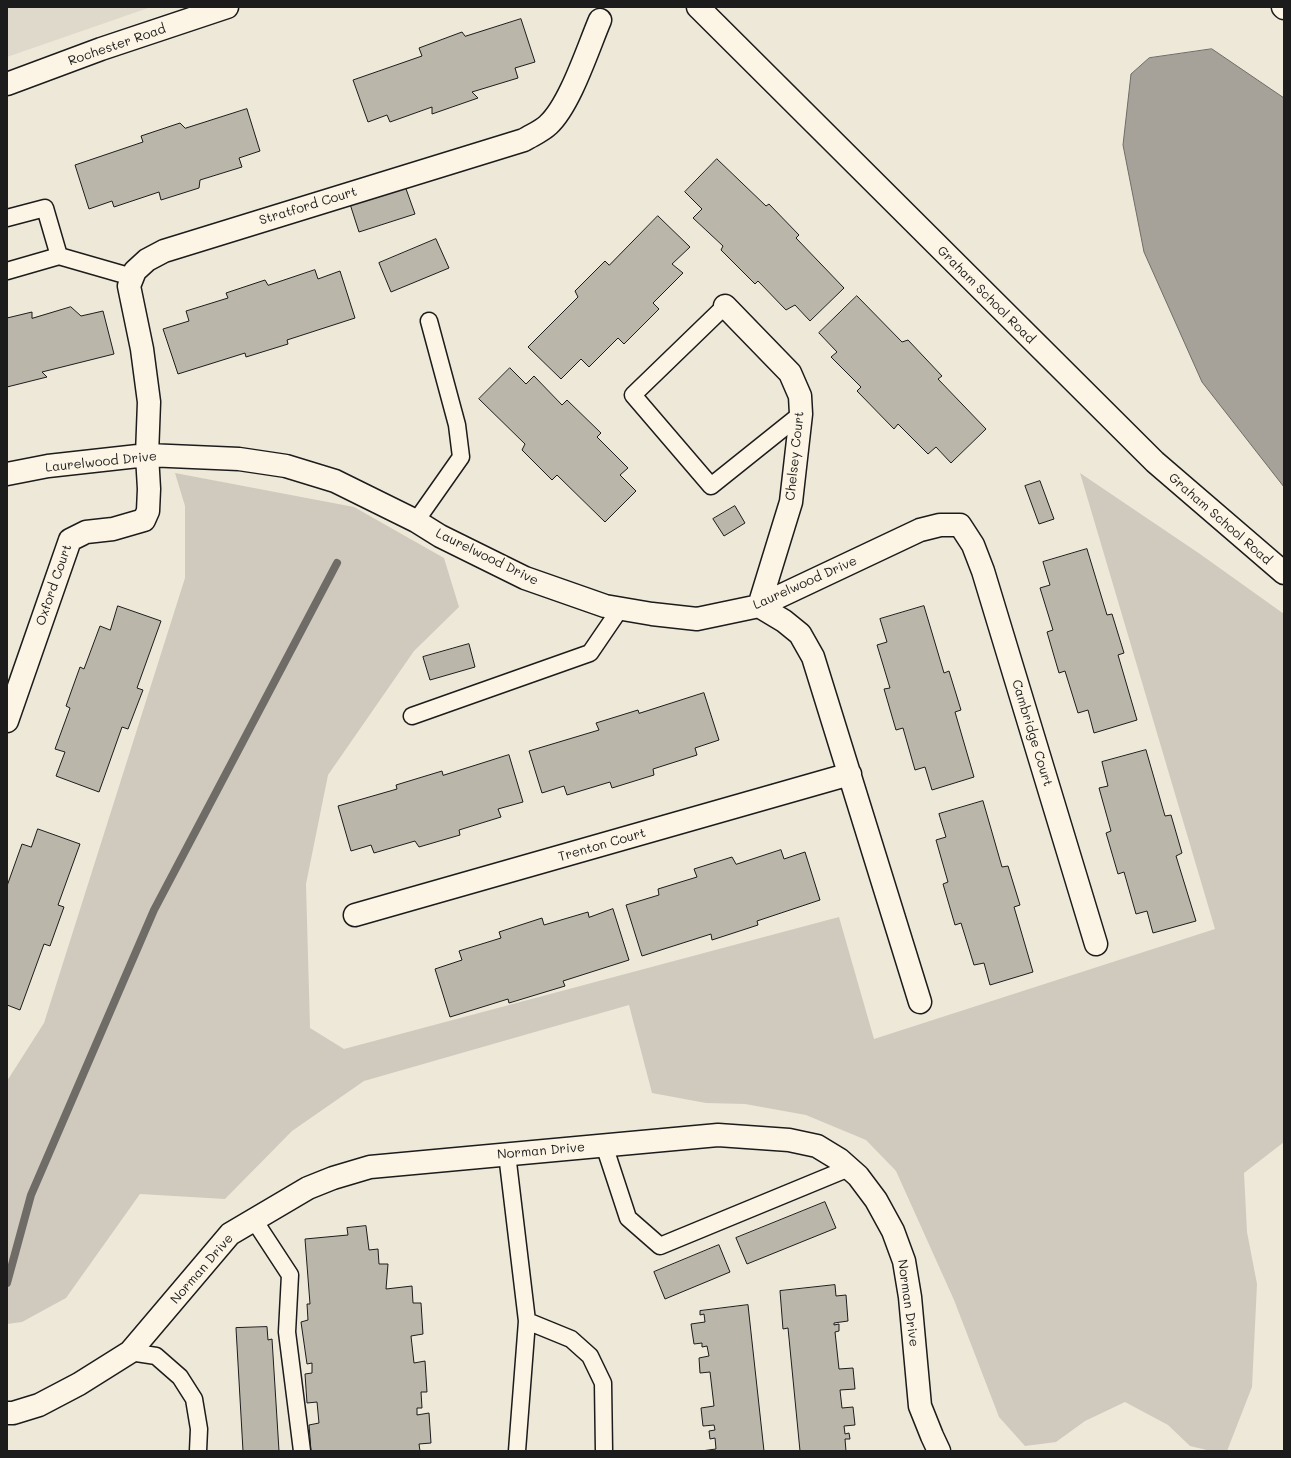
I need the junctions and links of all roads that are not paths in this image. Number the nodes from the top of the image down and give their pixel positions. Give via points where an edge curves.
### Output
1 (227, 7) edge
2 (698, 7) edge
3 (600, 20) dead end
4 (7, 84) edge
5 (7, 218) edge
6 (59, 256) junction
7 (7, 271) edge
8 (132, 277) junction
9 (725, 306) joint
10 (429, 320) dead end
11 (801, 414) junction
12 (147, 455) junction
13 (7, 474) edge
14 (416, 521) junction
15 (960, 525) joint
16 (1284, 573) edge
17 (759, 606) junction
18 (620, 608) junction
19 (412, 716) dead end
20 (7, 721) edge
21 (850, 774) junction
22 (355, 915) dead end
23 (1096, 944) dead end
24 (920, 1002) dead end
25 (604, 1145) junction
26 (507, 1154) junction
27 (849, 1168) junction
28 (254, 1220) junction
29 (527, 1321) junction
30 (130, 1352) junction
31 (7, 1414) edge
32 (198, 1451) edge
33 (302, 1451) edge
34 (517, 1451) edge
35 (604, 1451) edge
36 (939, 1451) edge

1 - 4 street, Rochester Road
2 - 16 street, Graham School Road via 1155,462
3 - 8 street, Stratford Court via 561,108 548,126 524,140 164,251 147,260 134,271
5 - 6 lane via 45,208
6 - 7 lane
6 - 8 lane
8 - 12 street via 129,286 142,349 149,402
9 - 11 street, Chelsey Court via 790,373 800,396
9 - 11 lane via 633,395 710,486
10 - 14 lane via 457,425 461,457
11 - 17 street, Chelsey Court via 792,502
12 - 13 street, Laurelwood Drive via 48,466
12 - 14 street, Laurelwood Drive via 239,459 286,466 335,481
12 - 20 street, Oxford Court via 148,511 144,520 113,529 86,532 70,540
14 - 18 street, Laurelwood Drive via 440,536 525,578 605,606
15 - 17 street, Laurelwood Drive via 940,525 920,530
15 - 23 street, Cambridge Court via 973,545 982,571
17 - 18 street, Laurelwood Drive via 697,619
17 - 21 street via 800,634 812,657
18 - 19 lane via 590,653
21 - 22 street, Trenton Court
21 - 24 street
25 - 26 street, Norman Drive
25 - 27 street, Norman Drive via 718,1135 789,1140 817,1146
25 - 27 lane via 628,1218 660,1246
26 - 28 street, Norman Drive via 370,1167 308,1188
26 - 29 lane
27 - 36 street, Norman Drive via 876,1200 893,1231 904,1261 910,1297 920,1406
28 - 30 street, Norman Drive via 230,1234
28 - 33 lane via 290,1275 288,1332
29 - 34 lane
29 - 35 lane via 571,1340 590,1356 604,1383
30 - 31 street, Norman Drive via 79,1384 39,1404
30 - 32 lane via 156,1356 180,1377 194,1399 199,1429

